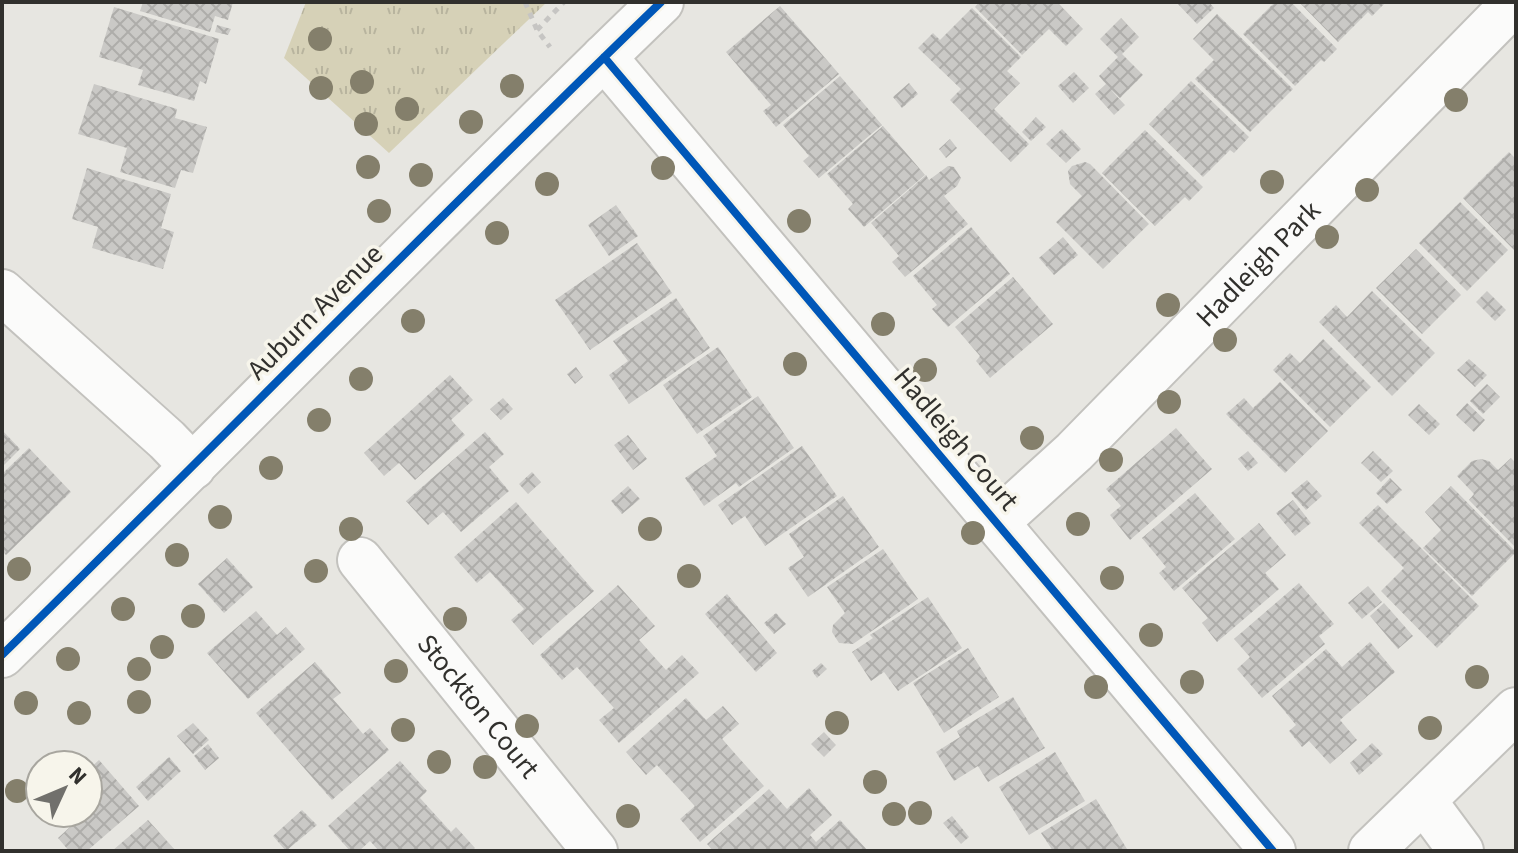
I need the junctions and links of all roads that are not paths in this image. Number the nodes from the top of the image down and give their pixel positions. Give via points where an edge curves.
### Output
1 (661, 2) edge
2 (1515, 2) edge
3 (604, 57) junction
4 (2, 292) edge
5 (193, 467) junction
6 (998, 521) junction
7 (360, 560) dead end
8 (2, 655) edge
9 (1516, 710) edge
10 (1424, 801) junction
11 (595, 851) edge
12 (1273, 851) edge
13 (1371, 851) edge
14 (1461, 851) edge

1 - 3 street, Auburn Avenue
2 - 6 street, Hadleigh Park via 1074,452
3 - 5 street, Auburn Avenue
3 - 6 street, Hadleigh Court
4 - 5 street
5 - 8 street, Auburn Avenue
6 - 12 street, Hadleigh Court
7 - 11 street, Stockton Court
9 - 10 street
10 - 13 street
10 - 14 street

